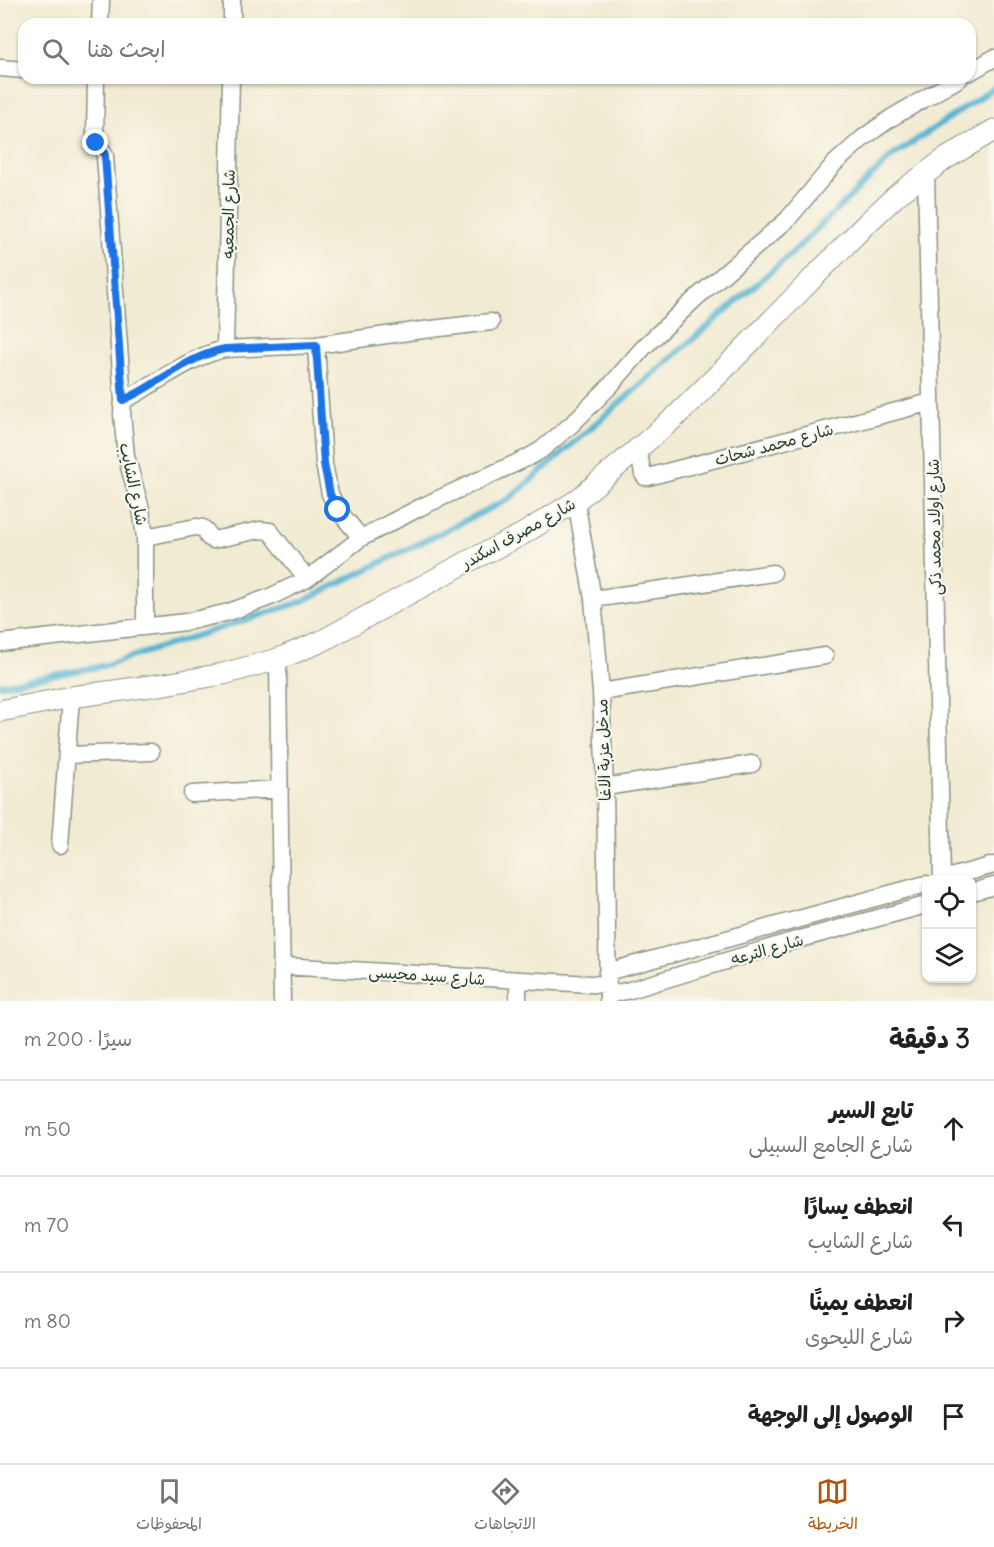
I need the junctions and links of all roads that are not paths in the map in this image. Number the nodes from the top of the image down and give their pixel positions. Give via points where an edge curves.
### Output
1 (101, 0) edge
2 (232, 0) edge
3 (100, 18) edge
4 (232, 18) edge
5 (994, 58) edge
6 (0, 68) edge
7 (976, 68) edge
8 (18, 70) edge
9 (96, 84) edge
10 (231, 84) edge
11 (950, 84) edge
12 (994, 129) edge
13 (926, 174) junction
14 (491, 322) dead end
15 (316, 345) junction
16 (225, 349) junction
17 (123, 400) junction
18 (931, 402) junction
19 (638, 449) junction
20 (576, 501) junction
21 (145, 537) junction
22 (361, 537) junction
23 (773, 573) dead end
24 (307, 579) junction
25 (594, 599) junction
26 (145, 627) junction
27 (0, 643) edge
28 (825, 656) dead end
29 (278, 659) junction
30 (601, 692) junction
31 (70, 698) junction
32 (0, 711) edge
33 (151, 753) dead end
34 (67, 754) junction
35 (752, 764) dead end
36 (605, 787) junction
37 (280, 789) junction
38 (192, 794) dead end
39 (60, 844) dead end
40 (994, 865) edge
41 (942, 875) edge
42 (957, 875) edge
43 (922, 886) edge
44 (994, 886) edge
45 (976, 891) edge
46 (922, 906) edge
47 (282, 966) junction
48 (518, 980) junction
49 (608, 988) edge
50 (630, 996) edge
51 (282, 1001) edge
52 (518, 1001) edge

1 - 3 street
2 - 4 street
5 - 7 street
6 - 8 street
9 - 17 street, شارع الشايب via 95,138 105,156
10 - 16 street, شارع الجمعيه
11 - 22 street via 863,138 834,164 787,220 644,347 616,380 541,450
12 - 13 street, شارع مصرف اسكندر
13 - 18 street, شارع اولاد محمد ذكى
13 - 19 street, شارع مصرف اسكندر via 864,225 726,368
14 - 15 street
15 - 16 street
15 - 22 street via 324,464 330,494
16 - 17 street via 183,365
17 - 21 street, شارع الشايب via 126,456
18 - 19 street, شارع محمد شحات via 648,477 643,474
18 - 41 street, شارع اولاد محمد ذكى
19 - 20 street, شارع مصرف اسكندر
20 - 25 street, مدخل عزبة الاغا
20 - 29 street, شارع مصرف اسكندر via 521,535 320,642
21 - 24 street via 196,527 203,528 213,540 270,531
21 - 26 street, شارع الشايب
22 - 24 street
23 - 25 street
24 - 26 street via 229,612
25 - 30 street, مدخل عزبة الاغا
26 - 27 street
28 - 30 street
29 - 31 street, شارع مصرف اسكندر via 223,674
29 - 37 street
30 - 36 street, مدخل عزبة الاغا
31 - 32 street, شارع مصرف اسكندر
31 - 34 street
33 - 34 street
34 - 39 street
35 - 36 street
36 - 49 street, مدخل عزبة الاغا
37 - 38 street
37 - 47 street
40 - 42 street
43 - 49 street, شارع الترعه
44 - 45 street
46 - 50 street, شارع الترعه via 789,942
47 - 48 street, شارع سيد محيسى
47 - 51 street
48 - 49 street, شارع سيد محيسى
48 - 52 street
49 - 50 street, شارع الترعه

